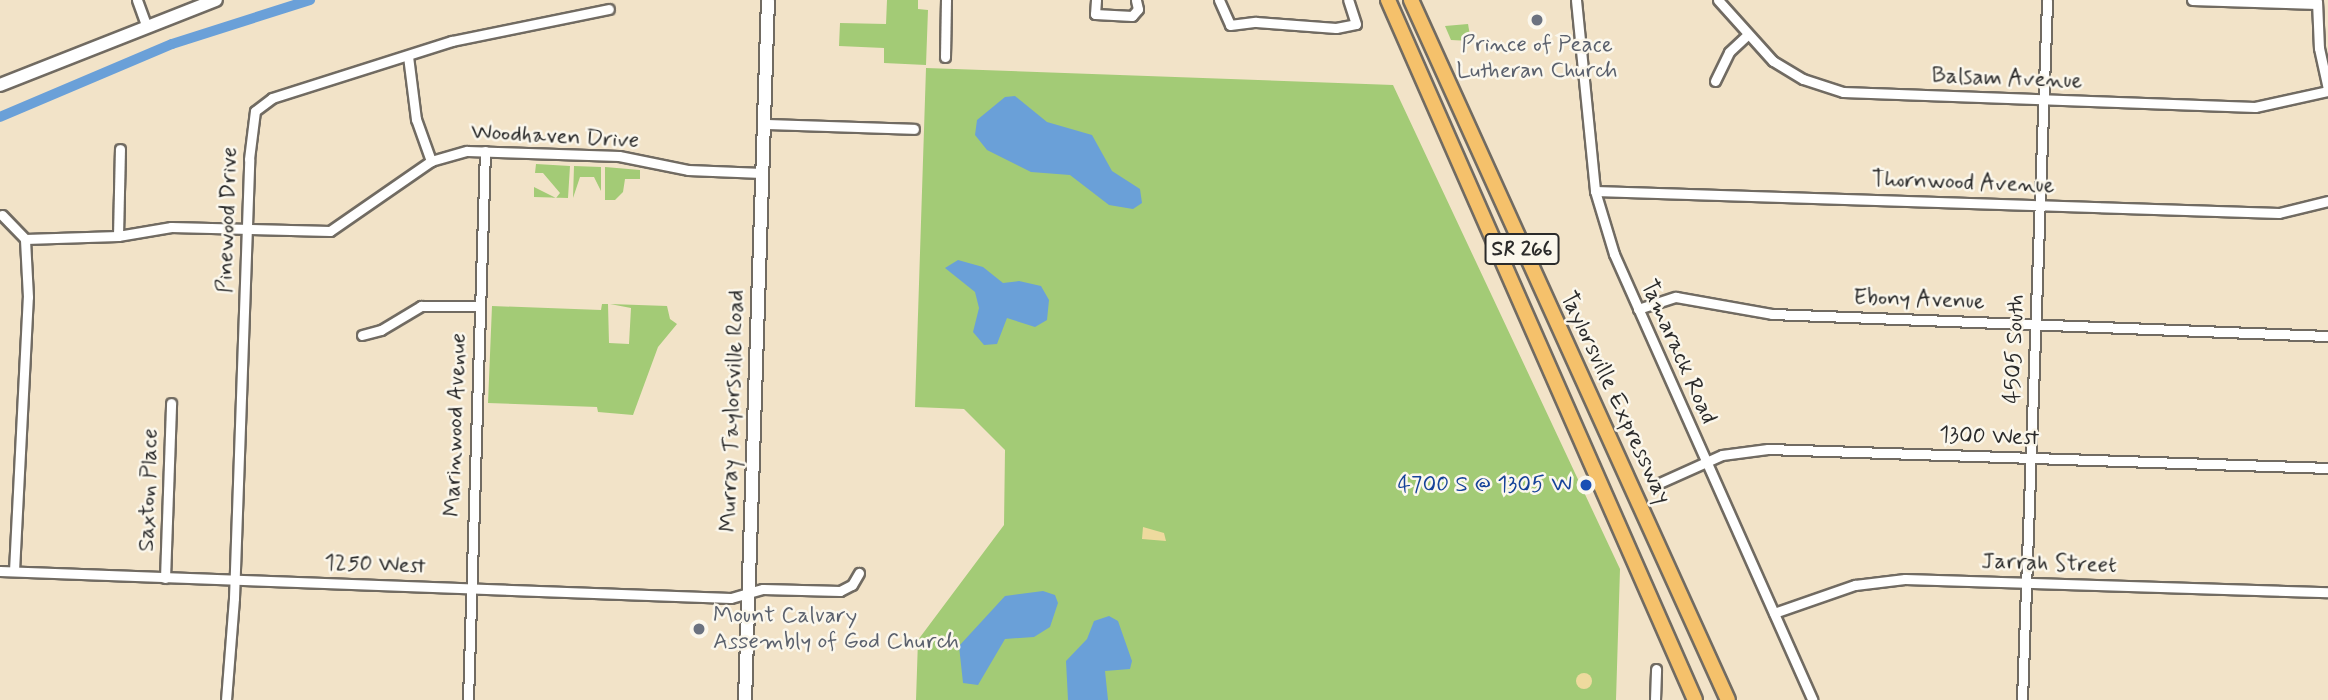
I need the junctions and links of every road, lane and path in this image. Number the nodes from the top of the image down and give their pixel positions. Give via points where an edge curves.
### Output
1 (137, 0) edge
2 (216, 0) edge
3 (768, 0) edge
4 (946, 0) edge
5 (1096, 0) edge
6 (1136, 0) edge
7 (1219, 0) edge
8 (1348, 0) edge
9 (1388, 0) edge
10 (1411, 0) edge
11 (1576, 0) edge
12 (1718, 0) edge
13 (2047, 0) edge
14 (2192, 0) edge
15 (2317, 2) edge
16 (608, 9) dead end
17 (146, 25) junction
18 (1748, 34) junction
19 (408, 55) junction
20 (945, 57) dead end
21 (1715, 81) dead end
22 (0, 85) edge
23 (2328, 90) edge
24 (2043, 100) junction
25 (764, 124) junction
26 (914, 130) dead end
27 (120, 149) dead end
28 (485, 151) junction
29 (431, 161) junction
30 (762, 173) junction
31 (1595, 191) junction
32 (2328, 201) edge
33 (2039, 205) junction
34 (2, 215) dead end
35 (247, 229) junction
36 (118, 236) junction
37 (25, 239) junction
38 (480, 306) junction
39 (1638, 309) junction
40 (2034, 323) junction
41 (362, 335) dead end
42 (2328, 336) edge
43 (171, 403) dead end
44 (2030, 458) junction
45 (1707, 462) junction
46 (2328, 468) edge
47 (1655, 485) dead end
48 (0, 571) edge
49 (14, 571) junction
50 (859, 573) dead end
51 (164, 578) junction
52 (235, 581) junction
53 (2026, 582) junction
54 (471, 588) junction
55 (2328, 592) edge
56 (748, 593) junction
57 (1774, 613) junction
58 (1656, 669) dead end
59 (226, 700) edge
60 (468, 700) edge
61 (744, 700) edge
62 (1655, 700) edge
63 (1695, 700) edge
64 (1728, 700) edge
65 (1813, 700) edge
66 (2022, 700) edge

1 - 17 street
2 - 17 street
3 - 25 street, Murray Taylorsville Road
4 - 20 street
5 - 6 street via 1095,14 1132,16 1138,9
7 - 8 street via 1230,25 1256,22 1336,28 1356,24
9 - 63 main road, Taylorsville Expressway / SR 266
10 - 64 main road, Taylorsville Expressway / SR 266
11 - 31 street, Tamarack Road
12 - 18 street, Balsam Avenue
13 - 24 street, 4505 South
14 - 15 street
15 - 23 street via 2319,48
16 - 19 street, Pinewood Drive
17 - 22 street
18 - 21 street via 1729,52
18 - 24 street, Balsam Avenue via 1787,70 1843,92
19 - 29 street via 416,119
19 - 35 street, Pinewood Drive via 272,98 258,107 250,129
23 - 24 street, Balsam Avenue via 2255,107
24 - 33 street, 4505 South
25 - 26 street
25 - 30 street, Murray Taylorsville Road
27 - 36 street
28 - 29 street, Woodhaven Drive via 459,152
28 - 30 street, Woodhaven Drive via 629,156 688,170
28 - 38 street, Marinwood Avenue
29 - 35 street, Woodhaven Drive via 335,229
30 - 56 street, Murray Taylorsville Road
31 - 33 street, Thornwood Avenue
31 - 39 street, Tamarack Road via 1614,254
32 - 33 street, Thornwood Avenue via 2278,214
33 - 40 street, 4505 South
34 - 37 street
35 - 36 street, Woodhaven Drive via 171,227
35 - 52 street, Pinewood Drive
36 - 37 street, Woodhaven Drive
37 - 49 street via 25,349
38 - 41 street via 421,306 381,330
38 - 54 street, Marinwood Avenue
39 - 40 street, Ebony Avenue via 1676,297 1759,313
39 - 45 street, Tamarack Road
40 - 42 street, Ebony Avenue
40 - 44 street, 4505 South
43 - 51 street, Saxton Place
44 - 45 street, 1300 West via 1768,449 1736,452
44 - 46 street, 1300 West
44 - 53 street, 4505 South
45 - 47 street, 1300 West
45 - 57 street, Tamarack Road
48 - 49 street, 1250 West
49 - 51 street, 1250 West
50 - 56 street, 1250 West via 840,591
51 - 52 street, 1250 West
52 - 54 street, 1250 West
52 - 59 street, Pinewood Drive
53 - 55 street, Jarrah Street
53 - 57 street, Jarrah Street via 1888,580 1829,592
53 - 66 street, 4505 South
54 - 56 street, 1250 West via 731,598
54 - 60 street, Marinwood Avenue
56 - 61 street, Murray Taylorsville Road
57 - 65 street, Tamarack Road
58 - 62 street

